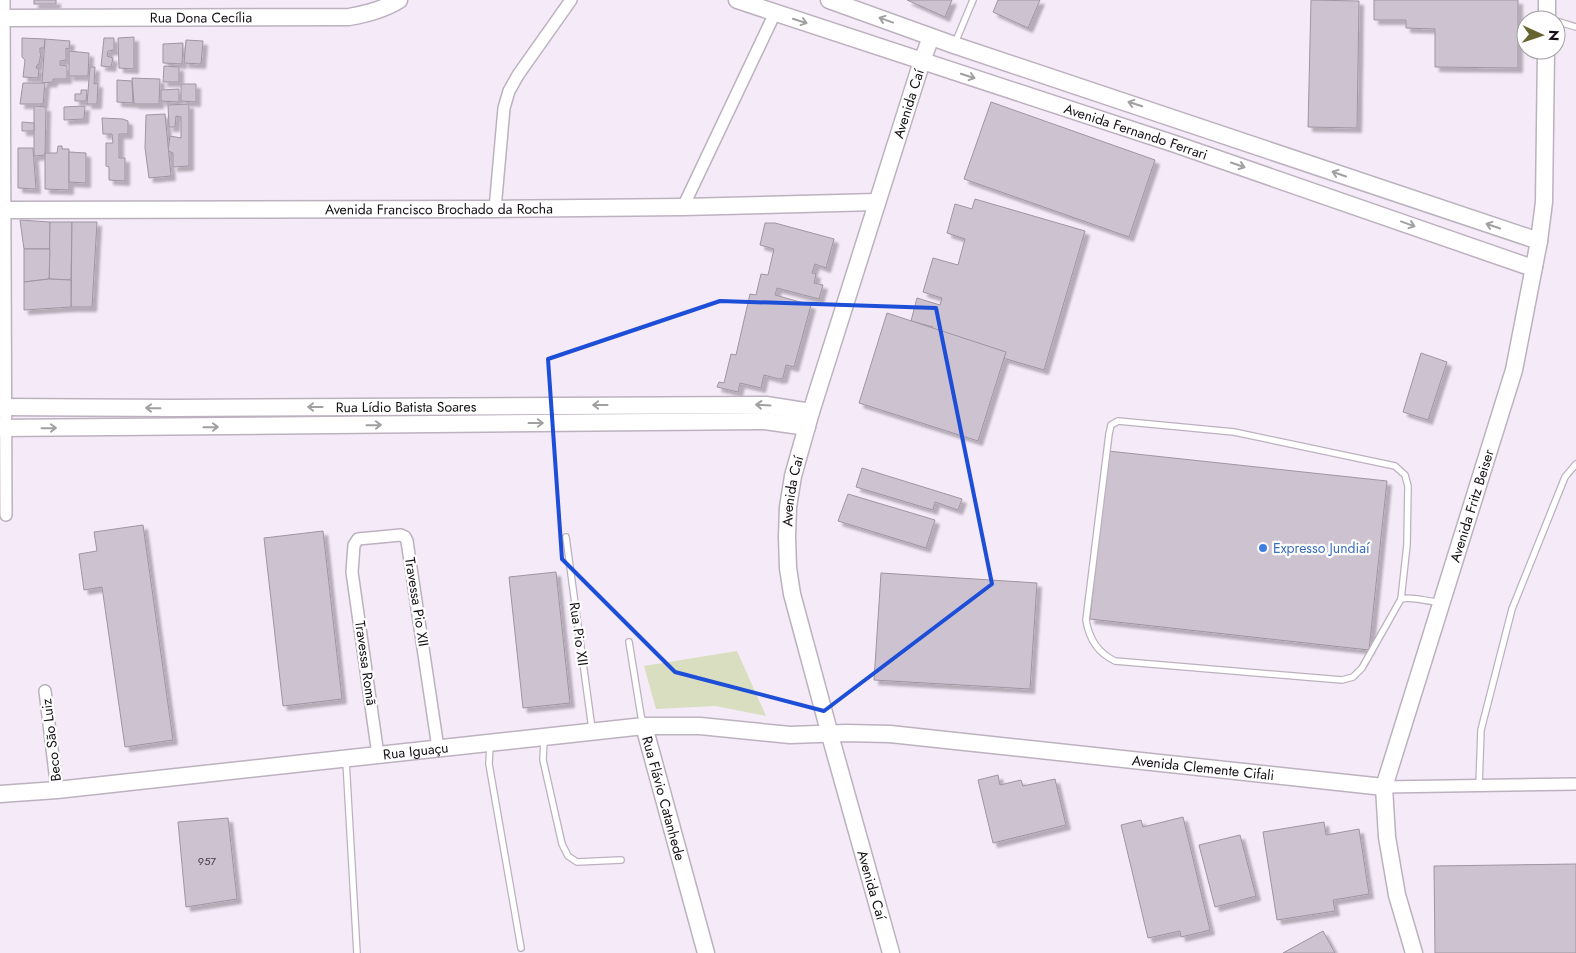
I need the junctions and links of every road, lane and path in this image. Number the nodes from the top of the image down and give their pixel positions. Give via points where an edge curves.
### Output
1 (4, 0) edge
2 (399, 0) edge
3 (571, 0) edge
4 (737, 0) edge
5 (829, 0) edge
6 (973, 0) edge
7 (775, 13) junction
8 (2, 18) edge
9 (931, 37) junction
10 (954, 44) junction
11 (1546, 60) edge
12 (922, 61) junction
13 (1181, 120) junction
14 (1175, 144) junction
15 (1386, 190) junction
16 (877, 202) junction
17 (683, 207) junction
18 (495, 209) junction
19 (2, 210) edge
20 (1378, 213) junction
21 (1539, 242) junction
22 (1534, 267) junction
23 (464, 405) junction
24 (698, 405) junction
25 (3, 407) edge
26 (118, 407) junction
27 (271, 407) junction
28 (174, 408) junction
29 (809, 419) junction
30 (698, 422) junction
31 (465, 423) junction
32 (272, 426) junction
33 (118, 427) junction
34 (173, 427) junction
35 (3, 428) edge
36 (1576, 464) edge
37 (6, 515) dead end
38 (566, 537) dead end
39 (352, 572) joint
40 (1401, 599) junction
41 (1442, 602) junction
42 (628, 642) dead end
43 (45, 691) dead end
44 (644, 726) junction
45 (592, 731) junction
46 (830, 733) junction
47 (544, 736) junction
48 (490, 742) junction
49 (438, 748) junction
50 (378, 755) junction
51 (346, 759) junction
52 (1576, 784) edge
53 (1479, 786) junction
54 (1384, 787) junction
55 (57, 790) junction
56 (0, 794) edge
57 (621, 860) dead end
58 (521, 948) dead end
59 (357, 953) edge
60 (706, 953) edge
61 (891, 953) edge
62 (1414, 953) edge

1 - 8 street
2 - 8 main road, Rua Dona Cecília via 387,7 349,17
3 - 18 street via 509,90 504,108
4 - 7 main road, Avenida Fernando Ferrari
9 -> 5 main road, Avenida Fernando Ferrari
6 - 10 lane
7 -> 12 main road, Avenida Fernando Ferrari
7 - 17 street
8 - 19 street
9 - 10 main road, Avenida Fernando Ferrari
9 - 12 main road, Avenida Caí
13 -> 10 main road, Avenida Fernando Ferrari
11 - 21 main road, Avenida Fritz Beiser via 1544,202
12 -> 14 main road, Avenida Fernando Ferrari
12 - 16 main road, Avenida Caí
13 - 14 main road
15 -> 13 main road, Avenida Fernando Ferrari
14 -> 20 main road, Avenida Fernando Ferrari
15 - 20 main road
21 -> 15 main road, Avenida Fernando Ferrari
16 - 17 main road, Avenida Francisco Brochado da Rocha
16 - 29 main road, Avenida Caí
17 - 18 main road, Avenida Francisco Brochado da Rocha
18 - 19 main road, Avenida Francisco Brochado da Rocha
19 - 25 street
20 -> 22 main road, Avenida Fernando Ferrari
21 - 22 main road, Avenida Fritz Beiser
22 - 41 main road, Avenida Fritz Beiser via 1514,370
24 -> 23 main road, Rua Lídio Batista Soares
23 -> 27 main road, Rua Lídio Batista Soares
23 - 31 main road
29 -> 24 main road, Rua Lídio Batista Soares via 766,405
24 - 30 main road
25 - 26 main road, Rua Lídio Batista Soares
25 - 35 street
28 -> 26 main road, Rua Lídio Batista Soares
26 - 33 main road
27 - 28 main road, Rua Lídio Batista Soares
27 - 32 main road
28 - 34 main road
29 - 30 main road, Rua Lídio Batista Soares
29 - 46 main road, Avenida Caí via 788,507 788,568 792,594
31 -> 30 main road, Rua Lídio Batista Soares
32 -> 31 main road, Rua Lídio Batista Soares
34 -> 32 main road, Rua Lídio Batista Soares
33 - 34 main road, Rua Lídio Batista Soares
35 -> 33 main road, Rua Lídio Batista Soares
35 - 37 street
36 - 53 lane via 1565,477 1512,609 1481,730
38 - 45 lane, Rua Pio XII
39 - 49 street, Travessa Pio XII via 354,545 358,539 405,537
39 - 50 street, Travessa Romã
40 - 40 lane via 1407,546 1408,486 1405,475 1395,466 1234,432 1118,421 1111,425 1086,620 1088,633 1105,656 1115,661 1342,680 1353,677 1362,668
40 - 41 lane
41 - 54 main road, Avenida Fritz Beiser
42 - 44 lane, Rua Flávio Catanhede
43 - 55 street, Beco São Luiz
44 - 45 main road, Rua Iguaçu
44 - 46 main road, Rua Iguaçu via 700,726 790,735
44 - 60 main road, Rua Flávio Catanhede
45 - 47 main road, Rua Iguaçu
46 - 54 main road, Avenida Clemente Cifali via 890,734
46 - 61 main road, Avenida Caí
47 - 48 main road, Rua Iguaçu
47 - 57 lane via 544,760 562,844 568,856 577,862
48 - 49 main road, Rua Iguaçu
48 - 58 lane via 489,764
49 - 50 main road, Rua Iguaçu
50 - 51 main road, Rua Iguaçu
51 - 55 main road, Rua Iguaçu
51 - 59 lane
52 - 53 street, Avenida Clemente Cifali
53 - 54 street, Avenida Clemente Cifali
54 - 62 main road, Avenida Fritz Beiser via 1387,837 1397,895
55 - 56 main road, Rua Iguaçu

